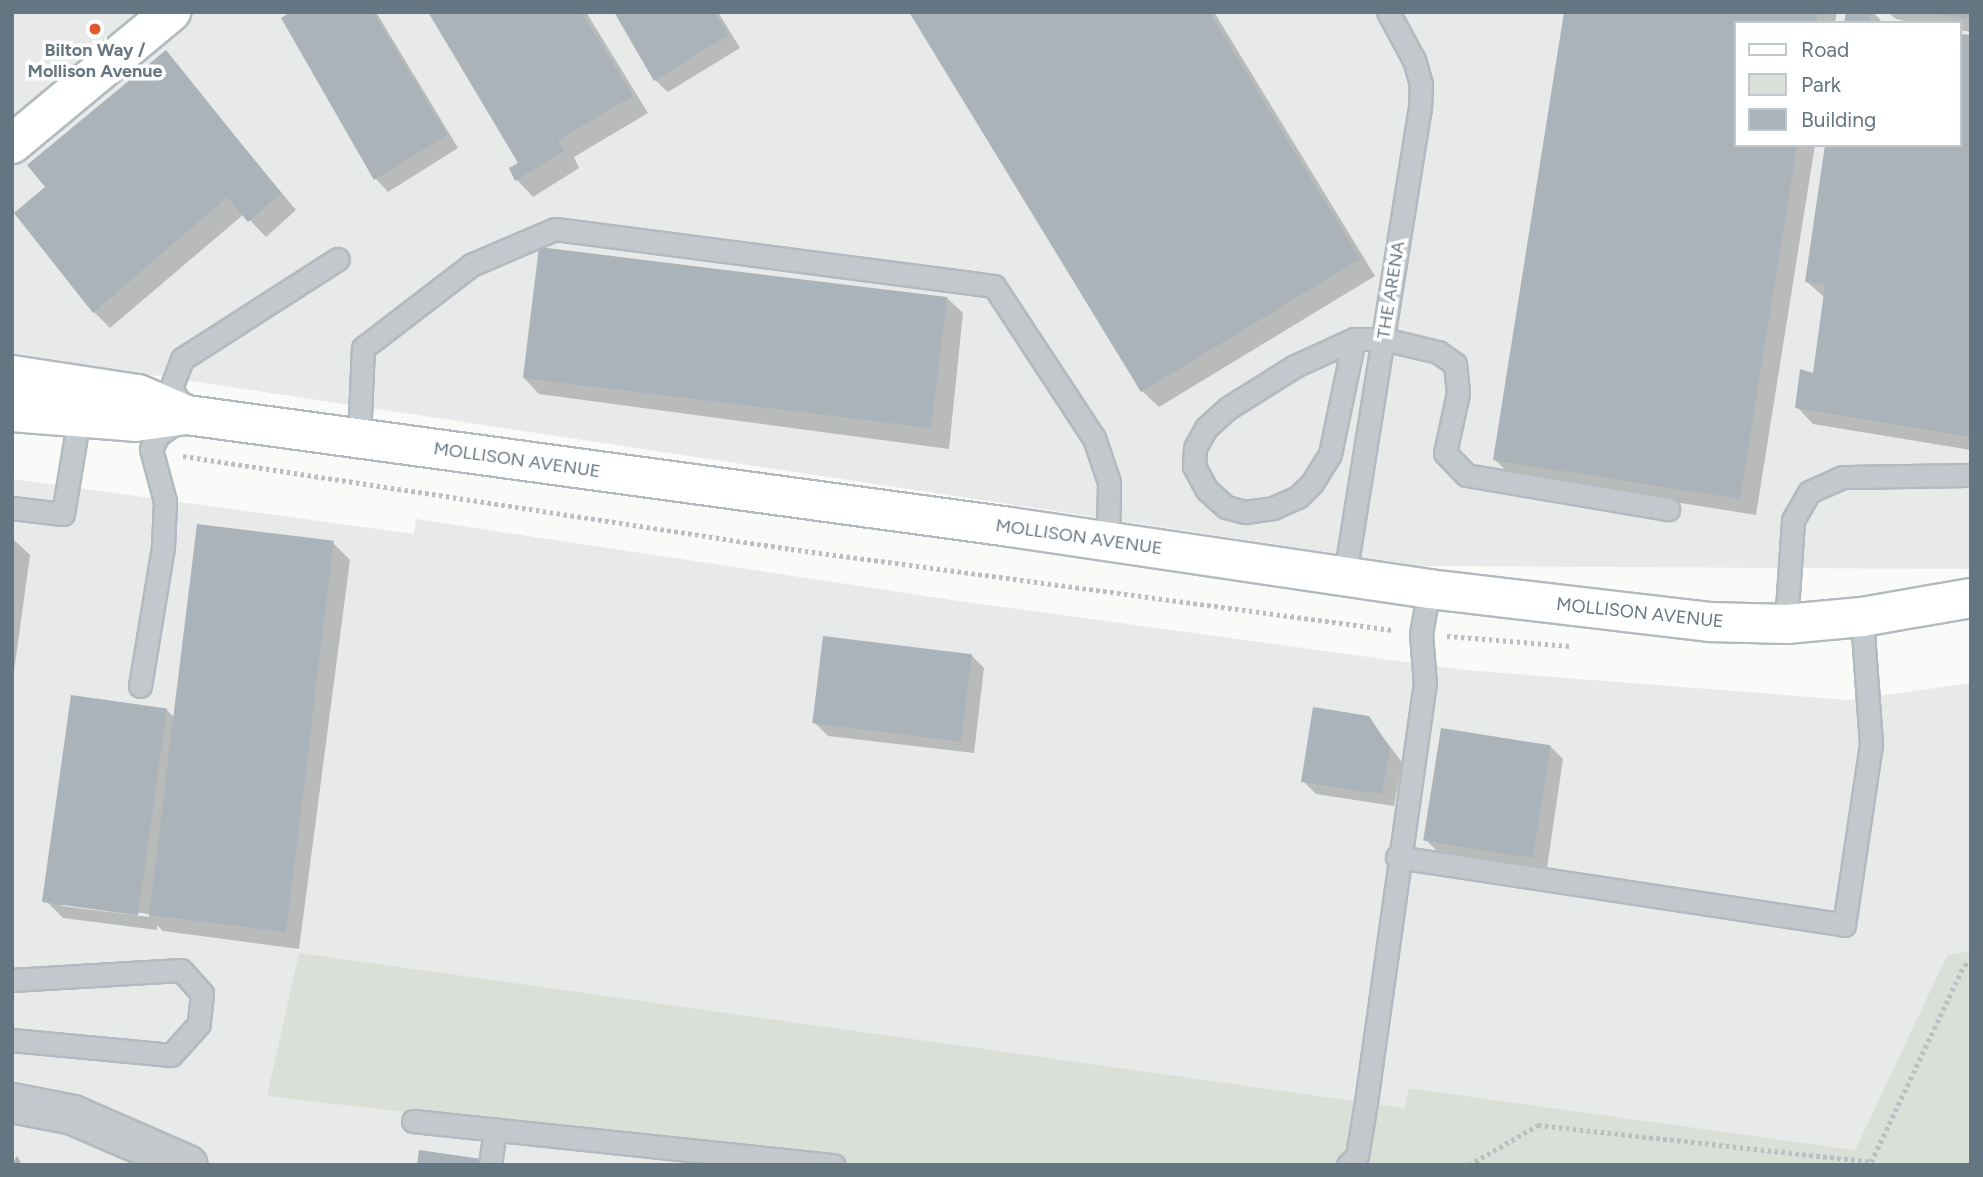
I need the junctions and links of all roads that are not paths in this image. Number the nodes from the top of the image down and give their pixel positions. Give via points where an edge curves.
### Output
1 (171, 12) edge
2 (1388, 12) edge
3 (12, 144) edge
4 (338, 259) dead end
5 (1354, 338) junction
6 (1383, 339) junction
7 (12, 375) edge
8 (12, 412) edge
9 (187, 415) junction
10 (79, 417) junction
11 (359, 439) junction
12 (1971, 475) edge
13 (12, 508) edge
14 (1668, 509) dead end
15 (1108, 541) junction
16 (1345, 575) junction
17 (1429, 589) junction
18 (1971, 598) edge
19 (1862, 617) junction
20 (1786, 624) junction
21 (140, 686) dead end
22 (1397, 857) junction
23 (12, 980) edge
24 (12, 1040) edge
25 (12, 1103) edge
26 (413, 1121) dead end
27 (495, 1129) junction
28 (829, 1164) edge
29 (188, 1165) edge
30 (490, 1165) edge
31 (1348, 1165) edge

1 - 3 main road
2 - 6 lane, THE ARENA via 1414,60 1421,84
4 - 9 lane via 182,359 171,388
5 - 5 lane via 1330,454 1312,482 1298,497 1273,508 1245,512 1226,507 1207,490 1194,466 1195,448 1206,428 1228,408 1295,366
5 - 6 lane
6 - 14 lane via 1438,352 1455,364 1458,393 1445,453 1466,475
6 - 16 lane, THE ARENA
7 - 9 main road, MOLLISON AVENUE via 138,394
8 - 10 main road, MOLLISON AVENUE
9 - 10 main road, MOLLISON AVENUE via 135,422
9 - 11 main road, MOLLISON AVENUE
9 - 21 lane via 158,435 151,449 164,512
10 - 13 lane via 63,514
11 - 15 main road, MOLLISON AVENUE
11 - 15 lane via 363,348 471,265 555,229 994,286 1094,438 1109,482
12 - 20 lane via 1843,477 1810,492 1793,520
15 - 16 main road, MOLLISON AVENUE
16 - 17 main road, MOLLISON AVENUE
17 - 20 main road, MOLLISON AVENUE via 1711,622
17 - 22 lane via 1421,634 1425,684
18 - 19 main road, MOLLISON AVENUE
19 - 20 main road, MOLLISON AVENUE
19 - 22 lane via 1871,744 1844,925
22 - 31 lane via 1366,1102 1357,1156
23 - 24 lane via 181,970 202,993 199,1024 171,1055
25 - 29 street via 73,1115
26 - 27 lane
27 - 28 lane
27 - 30 lane

